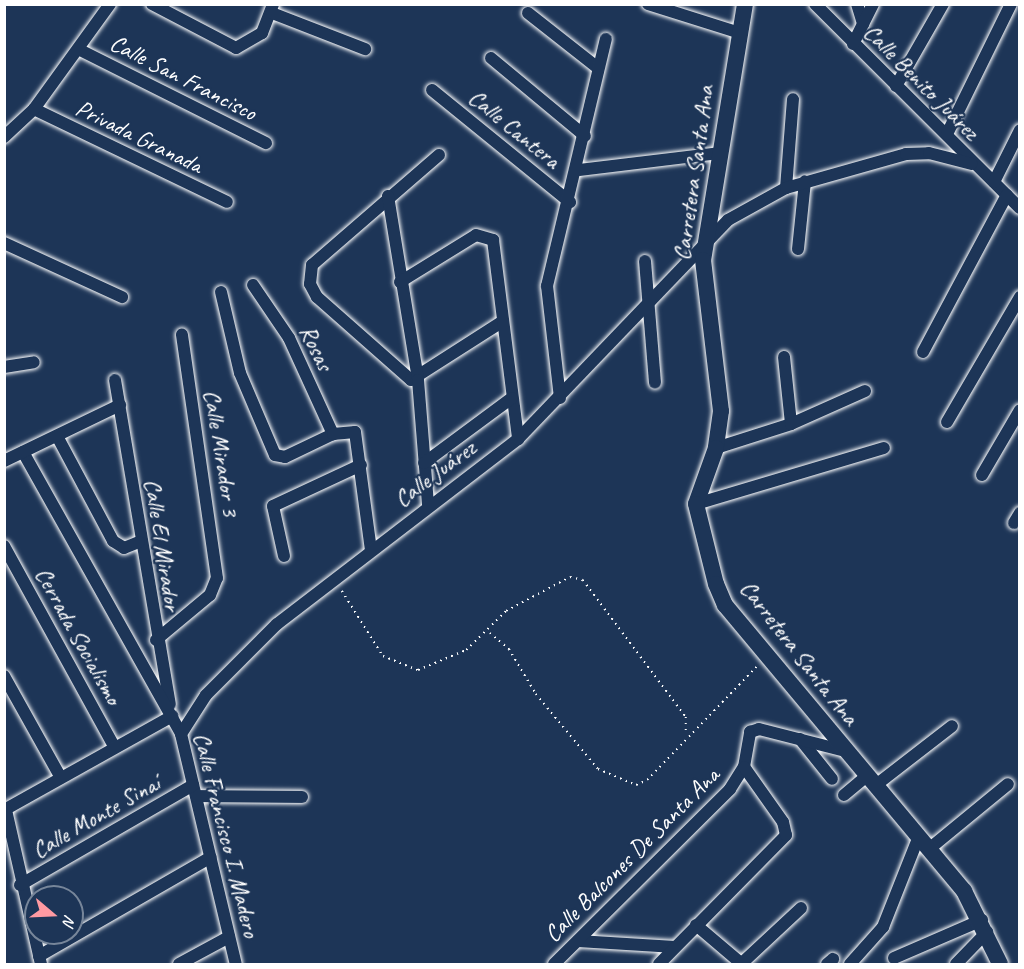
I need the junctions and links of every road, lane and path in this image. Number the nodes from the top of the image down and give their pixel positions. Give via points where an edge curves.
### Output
1 (110, 4) edge
2 (152, 4) edge
3 (745, 4) edge
4 (815, 4) edge
5 (856, 4) edge
6 (873, 4) edge
7 (943, 4) edge
8 (1011, 4) edge
9 (655, 6) edge
10 (272, 9) edge
11 (528, 13) dead end
12 (863, 24) junction
13 (740, 33) junction
14 (606, 39) dead end
15 (853, 44) junction
16 (365, 49) dead end
17 (80, 50) junction
18 (491, 58) dead end
19 (598, 68) junction
20 (896, 86) junction
21 (432, 90) dead end
22 (793, 99) dead end
23 (34, 109) junction
24 (1020, 130) edge
25 (947, 134) junction
26 (585, 136) junction
27 (4, 137) edge
28 (266, 143) dead end
29 (719, 153) junction
30 (439, 154) dead end
31 (972, 164) junction
32 (579, 170) junction
33 (805, 181) junction
34 (994, 182) junction
35 (786, 188) junction
36 (1007, 195) junction
37 (388, 196) junction
38 (227, 202) dead end
39 (570, 202) junction
40 (1020, 208) edge
41 (706, 237) junction
42 (4, 243) edge
43 (798, 249) dead end
44 (645, 261) dead end
45 (400, 282) junction
46 (253, 285) dead end
47 (221, 292) dead end
48 (122, 297) dead end
49 (1020, 297) edge
50 (648, 305) junction
51 (500, 323) junction
52 (182, 334) dead end
53 (923, 352) dead end
54 (783, 357) dead end
55 (33, 362) dead end
56 (4, 367) edge
57 (115, 380) dead end
58 (418, 380) junction
59 (655, 383) dead end
60 (865, 391) dead end
61 (512, 398) junction
62 (560, 398) junction
63 (120, 405) junction
64 (1020, 410) edge
65 (947, 422) dead end
66 (792, 424) junction
67 (333, 434) junction
68 (57, 436) junction
69 (518, 439) junction
70 (716, 448) junction
71 (884, 448) dead end
72 (23, 452) junction
73 (4, 461) edge
74 (424, 463) junction
75 (362, 465) junction
76 (982, 475) dead end
77 (696, 504) junction
78 (428, 505) junction
79 (139, 542) junction
80 (4, 546) edge
81 (371, 550) junction
82 (284, 556) dead end
83 (334, 579) junction
84 (489, 632) junction
85 (156, 640) junction
86 (767, 656) junction
87 (4, 676) edge
88 (172, 716) junction
89 (952, 726) dead end
90 (181, 734) junction
91 (686, 734) junction
92 (800, 739) junction
93 (114, 746) junction
94 (845, 751) junction
95 (744, 767) junction
96 (60, 776) junction
97 (832, 779) dead end
98 (872, 780) junction
99 (1008, 784) dead end
100 (195, 791) junction
101 (844, 795) dead end
102 (302, 797) dead end
103 (5, 810) edge
104 (924, 842) junction
105 (211, 857) junction
106 (20, 885) junction
107 (801, 908) dead end
108 (696, 925) junction
109 (985, 926) junction
110 (229, 937) junction
111 (578, 941) junction
112 (675, 947) junction
113 (894, 958) dead end
114 (40, 960) edge
115 (179, 964) edge
116 (236, 964) edge
117 (554, 964) edge
118 (659, 964) edge
119 (741, 964) edge
120 (850, 964) edge
121 (956, 964) edge
122 (1000, 964) edge

1 - 17 street
2 - 10 street via 242,48 262,33
3 - 13 main road, Carretera Santa Ana
4 - 15 street, Calle Benito Juárez
5 - 12 street
6 - 12 street
7 - 20 street
8 - 25 street
9 - 13 street
10 - 16 street
11 - 19 street
12 - 15 street
13 - 29 main road, Carretera Santa Ana
14 - 19 street
15 - 20 street, Calle Benito Juárez
17 - 23 street
17 - 28 street, Calle San Francisco
18 - 26 street
19 - 26 street
20 - 25 street, Calle Benito Juárez
21 - 39 street, Calle Cantera
22 - 35 street
23 - 27 street
23 - 38 street, Privada Granada
24 - 34 street
25 - 31 street, Calle Benito Juárez
26 - 32 street
29 - 32 street, Calle Cantera
29 - 41 main road, Carretera Santa Ana
30 - 37 street
31 - 33 street, Calle Benito Juárez via 918,152
31 - 34 street, Calle Benito Juárez
32 - 39 street
33 - 35 street, Calle Benito Juárez
33 - 43 street
34 - 36 street, Calle Benito Juárez
35 - 41 street, Calle Benito Juárez
36 - 40 street, Calle Benito Juárez
36 - 53 street
37 - 45 street
37 - 58 street via 312,265 310,284 317,297 404,377
39 - 62 street via 547,286
41 - 50 street, Calle Juárez
41 - 70 main road, Carretera Santa Ana via 705,291 721,411
42 - 48 street
44 - 50 street
45 - 51 street via 476,235 489,236
45 - 58 street
46 - 67 street, Rosas via 289,338
47 - 67 street via 240,373 279,456
49 - 65 street
50 - 59 street
50 - 62 street, Calle Juárez
51 - 58 street
51 - 61 street
52 - 85 street, Calle Mirador 3 via 217,578 210,595
54 - 66 street
55 - 56 street
57 - 63 street, Calle El Mirador
58 - 74 street
60 - 66 street
61 - 69 street
61 - 74 street
62 - 69 street, Calle Juárez
63 - 68 street
63 - 79 street, Calle El Mirador
64 - 76 street
66 - 70 street
67 - 75 street via 355,432
68 - 72 street
68 - 79 street via 117,545
69 - 78 street, Calle Juárez
70 - 77 main road, Carretera Santa Ana
71 - 77 street
72 - 73 street
72 - 88 street
74 - 78 street
75 - 81 street
75 - 82 street via 273,506
77 - 86 main road, Carretera Santa Ana via 720,595
78 - 81 street, Calle Juárez
79 - 85 street, Calle El Mirador
80 - 93 street, Cerrada Socialismo
81 - 83 street, Calle Juárez
83 - 84 path via 383,656 405,669 418,670 466,650
83 - 90 street, Calle Juárez via 242,658 206,695
84 - 91 path via 509,649 536,694 598,769 641,783
84 - 91 path via 506,611 570,577 589,583 686,717
85 - 88 street, Calle El Mirador
86 - 91 path
86 - 94 main road, Carretera Santa Ana
87 - 96 street
88 - 90 street, Calle Francisco I. Madero
88 - 93 street
89 - 98 street
90 - 100 street, Calle Francisco I. Madero
92 - 94 street, Calle Balcones De Santa Ana
92 - 95 street, Calle Balcones De Santa Ana via 752,730 746,738
92 - 97 street
93 - 96 street
94 - 98 main road, Carretera Santa Ana
95 - 108 street via 787,832
95 - 111 street, Calle Balcones De Santa Ana via 730,789
96 - 103 street
98 - 101 street
98 - 104 main road, Carretera Santa Ana
99 - 104 street
100 - 102 street
100 - 105 street, Calle Francisco I. Madero
100 - 106 street, Calle Monte Sinaí
103 - 106 street
104 - 109 main road, Carretera Santa Ana
104 - 120 street via 883,927
105 - 110 street, Calle Francisco I. Madero
105 - 114 street
106 - 114 street
107 - 119 street
108 - 112 street
108 - 119 street
109 - 113 street
109 - 121 street
109 - 122 main road, Carretera Santa Ana
110 - 115 street
110 - 116 street, Calle Francisco I. Madero
111 - 112 street
111 - 117 street, Calle Balcones De Santa Ana
112 - 118 street

